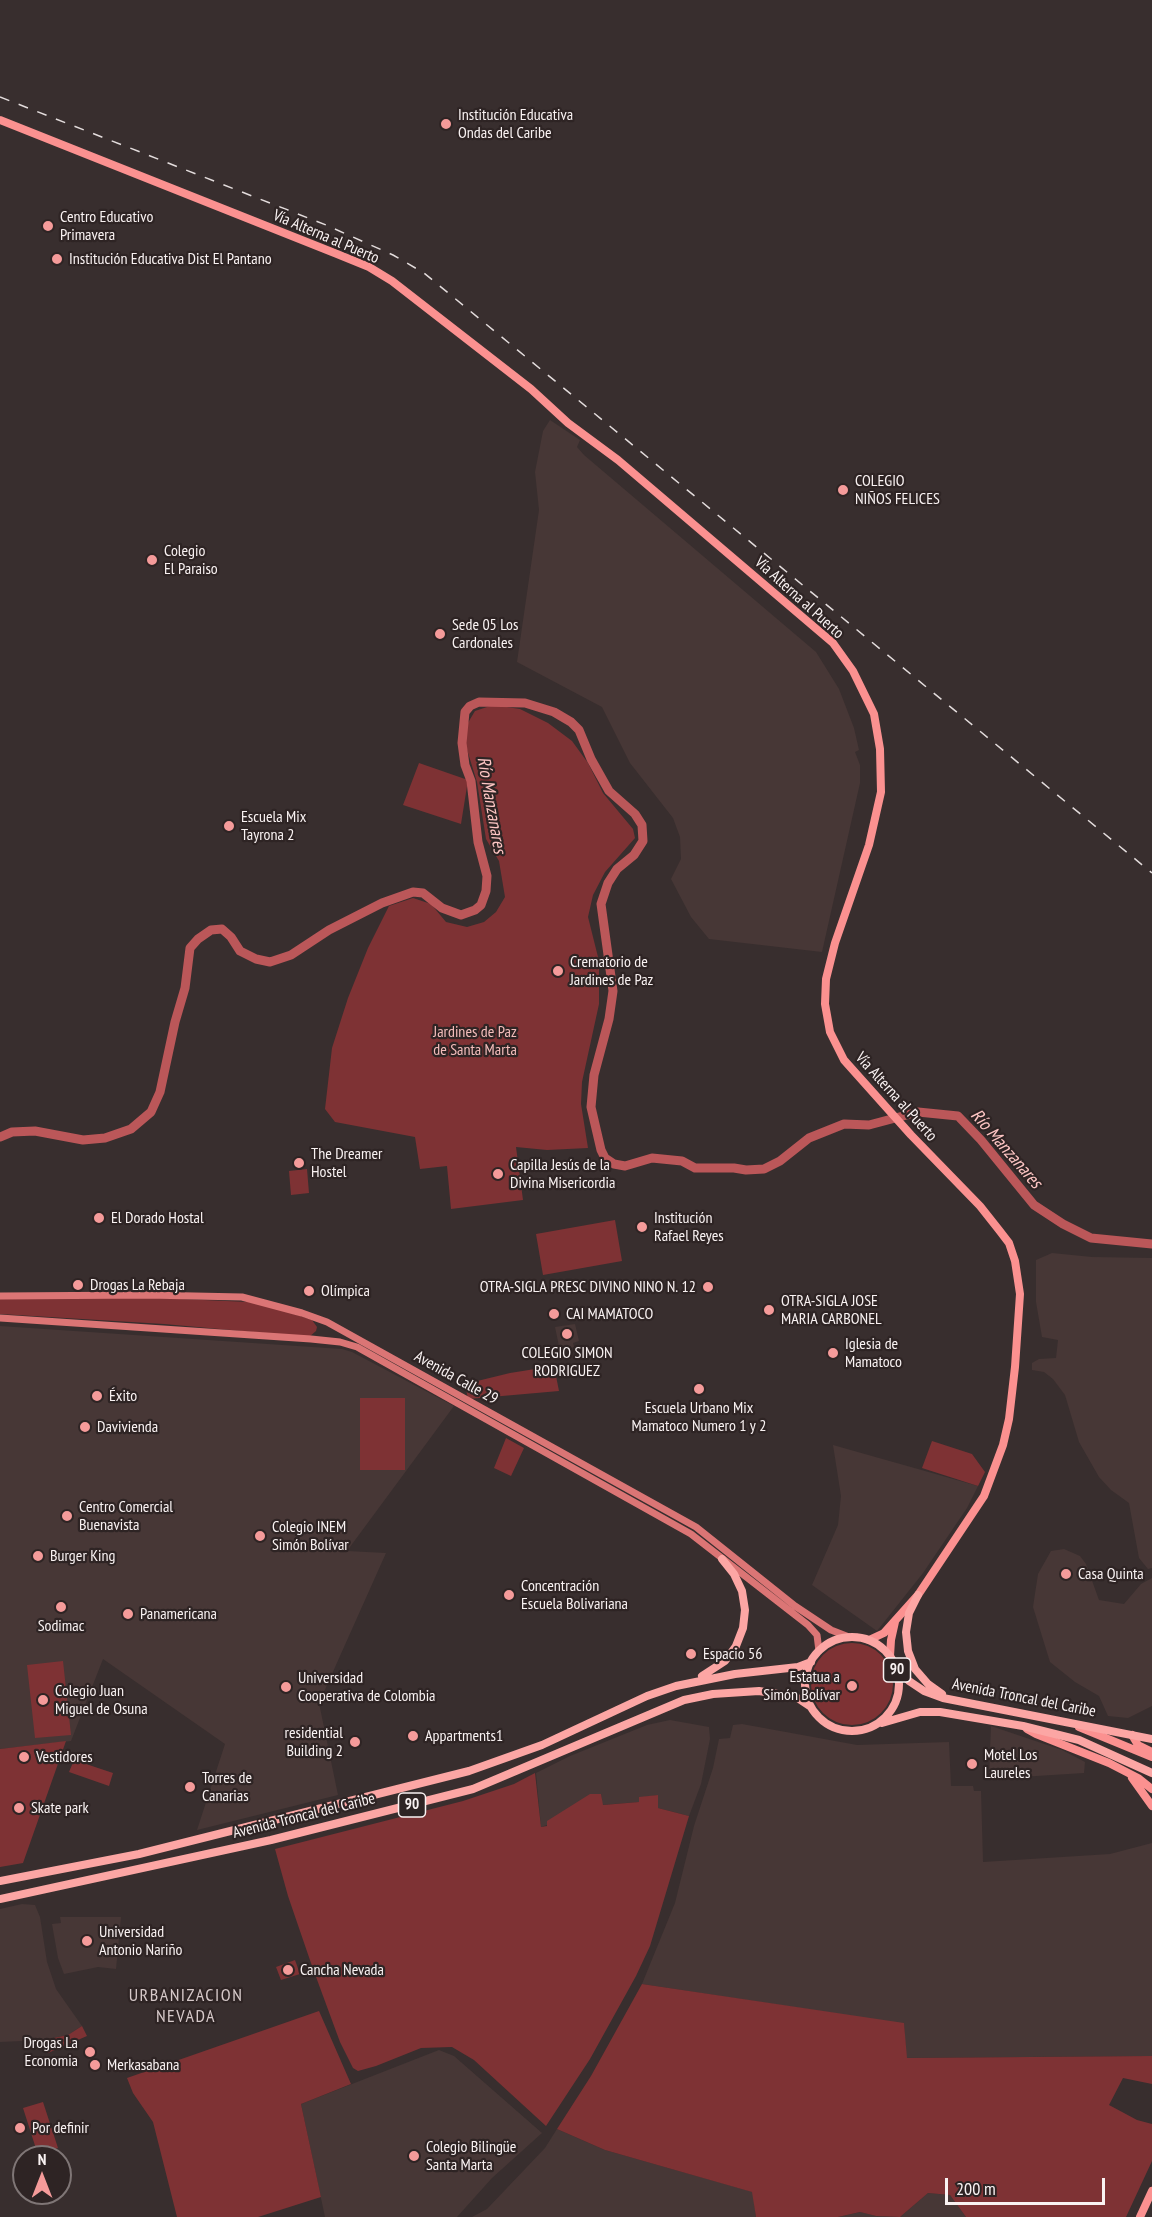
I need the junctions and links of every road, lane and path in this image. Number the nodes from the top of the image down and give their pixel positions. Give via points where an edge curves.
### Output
1 (0, 120) edge
2 (0, 1296) edge
3 (0, 1317) edge
4 (722, 1560) junction
5 (918, 1595) junction
6 (895, 1622) junction
7 (849, 1637) junction
8 (868, 1640) junction
9 (819, 1651) junction
10 (890, 1656) junction
11 (811, 1662) junction
12 (897, 1670) junction
13 (676, 1686) junction
14 (962, 1701) junction
15 (811, 1707) junction
16 (877, 1724) junction
17 (1075, 1725) junction
18 (1023, 1726) junction
19 (1132, 1735) junction
20 (1152, 1738) edge
21 (1152, 1752) edge
22 (1152, 1757) edge
23 (1150, 1772) edge
24 (1127, 1773) junction
25 (1152, 1789) edge
26 (1152, 1806) edge
27 (0, 1881) edge
28 (0, 1899) edge
29 (1152, 2191) edge
30 (1140, 2217) edge

1 - 5 main road, Vía Alterna al Puerto via 369,267 392,281 618,460 833,643 853,671 874,714 881,792 869,845 826,979 830,1032 844,1060 999,1230 1015,1261 1020,1294 1016,1366 1003,1445 984,1496
2 - 7 main road, Avenida Calle 29 via 242,1297 327,1322 696,1527 795,1606
3 - 4 main road, Avenida Calle 29 via 314,1339 357,1347 691,1534
4 - 9 main road, Avenida Calle 29 via 808,1625 817,1635
4 - 13 highway via 742,1591 743,1628 725,1661 710,1673
5 - 6 main road, Vía Alterna al Puerto
5 - 14 highway via 909,1613 906,1632 915,1669 944,1695
6 - 8 main road, Vía Alterna al Puerto via 884,1633
6 - 10 main road
7 - 8 highway, 90
7 - 9 highway
8 - 10 highway, 90
9 - 11 highway
10 - 12 highway, 90
11 - 13 highway, Avenida Troncal del Caribe / 90
11 - 15 highway via 805,1680
12 - 14 highway, Avenida Troncal del Caribe / 90 via 924,1691
12 - 16 highway, 90 via 897,1701
13 - 27 highway, Avenida Troncal del Caribe / 90 via 542,1745 469,1771 139,1854
14 - 17 highway, Avenida Troncal del Caribe / 90
15 - 16 highway, 90 via 818,1717 837,1729 860,1730
15 - 28 highway, Avenida Troncal del Caribe / 90 via 796,1697 759,1691 684,1700 473,1790
16 - 18 highway, Avenida Troncal del Caribe / 90 via 920,1712 939,1712
17 - 19 highway, Avenida Troncal del Caribe / 90
17 - 22 main road
18 - 23 highway, Avenida Troncal del Caribe / 90 via 1079,1740
18 - 24 main road
19 - 20 highway, Avenida Troncal del Caribe / 90
19 - 21 main road
24 - 25 main road
24 - 26 main road
29 - 30 main road

